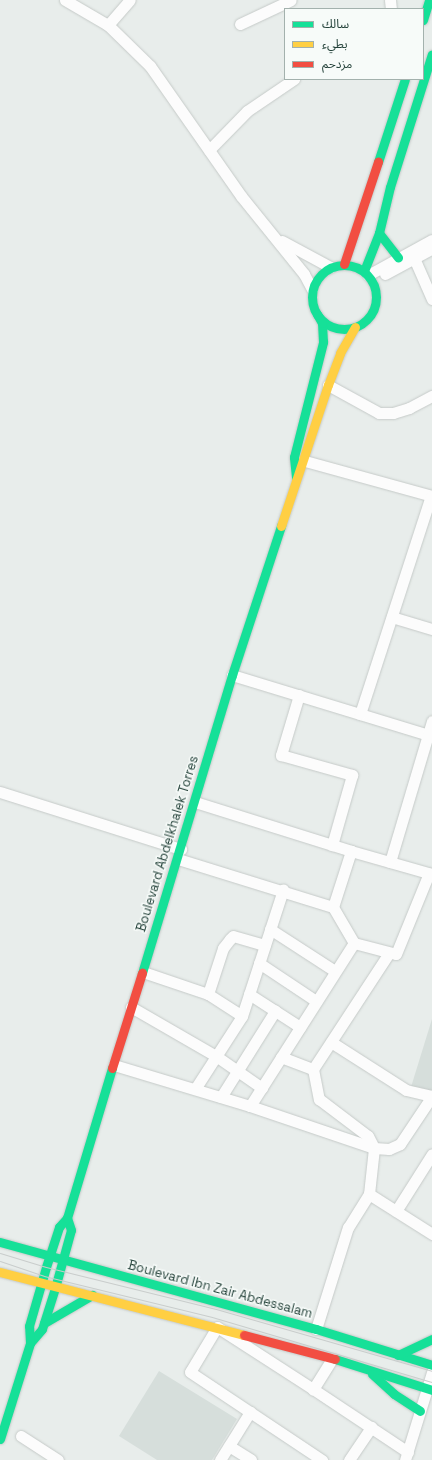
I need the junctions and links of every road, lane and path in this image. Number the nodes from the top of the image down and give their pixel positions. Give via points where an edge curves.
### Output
1 (65, 0) edge
2 (130, 0) edge
3 (291, 0) edge
4 (429, 0) edge
5 (424, 17) edge
6 (240, 24) dead end
7 (108, 25) junction
8 (432, 54) edge
9 (424, 79) edge
10 (293, 80) edge
11 (405, 80) edge
12 (424, 80) edge
13 (209, 150) junction
14 (379, 233) junction
15 (276, 237) junction
16 (432, 240) edge
17 (432, 248) edge
18 (398, 257) junction
19 (414, 258) junction
20 (344, 264) junction
21 (330, 267) junction
22 (368, 276) junction
23 (312, 289) junction
24 (432, 298) edge
25 (315, 311) junction
26 (355, 327) junction
27 (328, 385) junction
28 (432, 396) edge
29 (305, 461) junction
30 (296, 477) junction
31 (431, 496) edge
32 (392, 617) junction
33 (432, 629) edge
34 (232, 674) junction
35 (299, 695) junction
36 (360, 714) junction
37 (432, 721) edge
38 (430, 736) edge
39 (0, 792) edge
40 (195, 802) junction
41 (332, 845) junction
42 (351, 851) junction
43 (179, 854) junction
44 (390, 862) junction
45 (430, 873) edge
46 (283, 890) junction
47 (333, 907) junction
48 (270, 929) junction
49 (354, 943) junction
50 (265, 945) junction
51 (389, 953) junction
52 (259, 963) junction
53 (335, 971) junction
54 (143, 972) junction
55 (208, 994) junction
56 (249, 994) junction
57 (316, 1001) junction
58 (131, 1007) junction
59 (275, 1011) junction
60 (242, 1016) junction
61 (300, 1027) junction
62 (331, 1042) junction
63 (216, 1056) junction
64 (280, 1057) junction
65 (114, 1065) junction
66 (313, 1069) junction
67 (237, 1070) junction
68 (262, 1088) junction
69 (195, 1089) junction
70 (432, 1096) edge
71 (221, 1097) junction
72 (250, 1106) junction
73 (374, 1148) junction
74 (432, 1154) edge
75 (369, 1194) junction
76 (396, 1211) junction
77 (67, 1218) junction
78 (432, 1234) edge
79 (0, 1242) edge
80 (50, 1258) junction
81 (63, 1261) junction
82 (0, 1272) edge
83 (41, 1284) junction
84 (55, 1288) junction
85 (92, 1295) junction
86 (44, 1323) junction
87 (217, 1327) junction
88 (316, 1329) junction
89 (432, 1339) edge
90 (30, 1343) junction
91 (398, 1354) junction
92 (332, 1359) junction
93 (432, 1365) edge
94 (368, 1370) junction
95 (432, 1372) edge
96 (313, 1389) junction
97 (430, 1390) edge
98 (420, 1411) junction
99 (250, 1412) junction
100 (371, 1427) junction
101 (21, 1436) dead end
102 (0, 1439) edge
103 (228, 1446) junction
104 (406, 1456) edge
105 (58, 1460) edge
106 (220, 1460) edge
107 (251, 1460) edge
108 (322, 1460) edge
109 (349, 1460) edge

1 - 7 street
2 - 7 street
3 - 6 street
4 - 5 street
7 - 13 street via 150,66
8 - 9 street
10 - 13 street via 247,111
11 - 20 street
12 - 14 street via 390,187
13 - 15 street via 241,196
14 - 18 street
14 - 22 street
15 - 21 street
15 - 23 street
16 - 18 street
17 - 19 street
18 - 22 street
19 - 22 street
19 - 24 street
20 - 21 street
20 - 22 street
21 - 23 street via 316,280
22 - 26 street via 375,289 374,308 370,316
23 - 25 street
25 - 26 street via 328,325 346,329
25 - 30 street, Boulevard Abdelkhalek Torres via 322,324 323,342 295,450
26 - 27 street, Boulevard Abdelkhalek Torres via 340,353
27 - 28 street via 379,413 393,413 409,408
27 - 29 street, Boulevard Abdelkhalek Torres
29 - 30 street, Boulevard Abdelkhalek Torres
29 - 31 street
30 - 34 street, Boulevard Abdelkhalek Torres
31 - 32 street
32 - 33 street
32 - 36 street
34 - 35 street
34 - 40 street, Boulevard Abdelkhalek Torres
35 - 36 street
35 - 41 street via 281,755 352,775
36 - 38 street
37 - 38 street
38 - 44 street
39 - 43 street
40 - 41 street
40 - 43 street, Boulevard Abdelkhalek Torres
41 - 42 street
42 - 44 street
42 - 47 street
43 - 46 street
43 - 54 street, Boulevard Abdelkhalek Torres
44 - 45 street
45 - 51 street via 396,954
46 - 47 street
46 - 48 street
47 - 49 street
48 - 50 street
48 - 53 street
49 - 51 street
49 - 53 street
50 - 52 street
50 - 55 street via 233,936 223,948
51 - 62 street
52 - 56 street
52 - 57 street
53 - 57 street
54 - 55 street
54 - 58 street, Boulevard Abdelkhalek Torres
55 - 60 street
56 - 59 street
56 - 60 street
57 - 61 street
58 - 63 street
58 - 65 street, Boulevard Abdelkhalek Torres
59 - 61 street
59 - 67 street
60 - 63 street
61 - 64 street
62 - 66 street
62 - 70 street via 406,1090
63 - 67 street
63 - 69 street
64 - 66 street
64 - 68 street
65 - 69 street
65 - 77 street, Boulevard Abdelkhalek Torres
66 - 73 street via 318,1099 368,1136
67 - 68 street
67 - 71 street
68 - 72 street
69 - 71 street
70 - 73 street via 400,1144 389,1149
71 - 72 street
72 - 73 street
73 - 75 street
74 - 76 street
75 - 76 street
75 - 88 street via 348,1227
76 - 78 street
77 - 80 street, Boulevard Abdelkhalek Torres via 59,1227
77 - 81 street, Boulevard Abdelkhalek Torres via 71,1230
79 - 80 street, Boulevard Ibn Zair Abdessalam
80 - 81 street, Boulevard Ibn Zair Abdessalam
80 - 83 street, Boulevard Abdelkhalek Torres
81 - 84 street, Boulevard Abdelkhalek Torres
81 - 88 street, Boulevard Ibn Zair Abdessalam
82 - 83 street
83 - 84 street
83 - 90 street, Boulevard Abdelkhalek Torres via 29,1326
84 - 85 street
84 - 86 street, Boulevard Abdelkhalek Torres
85 - 86 street
85 - 87 street
86 - 90 street, Boulevard Abdelkhalek Torres
87 - 92 street
87 - 96 street
87 - 99 street via 190,1372
88 - 91 street, Boulevard Ibn Zair Abdessalam
89 - 91 street
90 - 102 street, Boulevard Abdelkhalek Torres
91 - 93 street, Boulevard Ibn Zair Abdessalam
92 - 94 street
92 - 96 street
94 - 97 street
94 - 98 street via 394,1394
95 - 97 street
96 - 100 street
97 - 98 street
98 - 104 street
99 - 103 street
99 - 108 street
100 - 104 street
100 - 109 street
101 - 105 street
103 - 106 street
103 - 107 street

